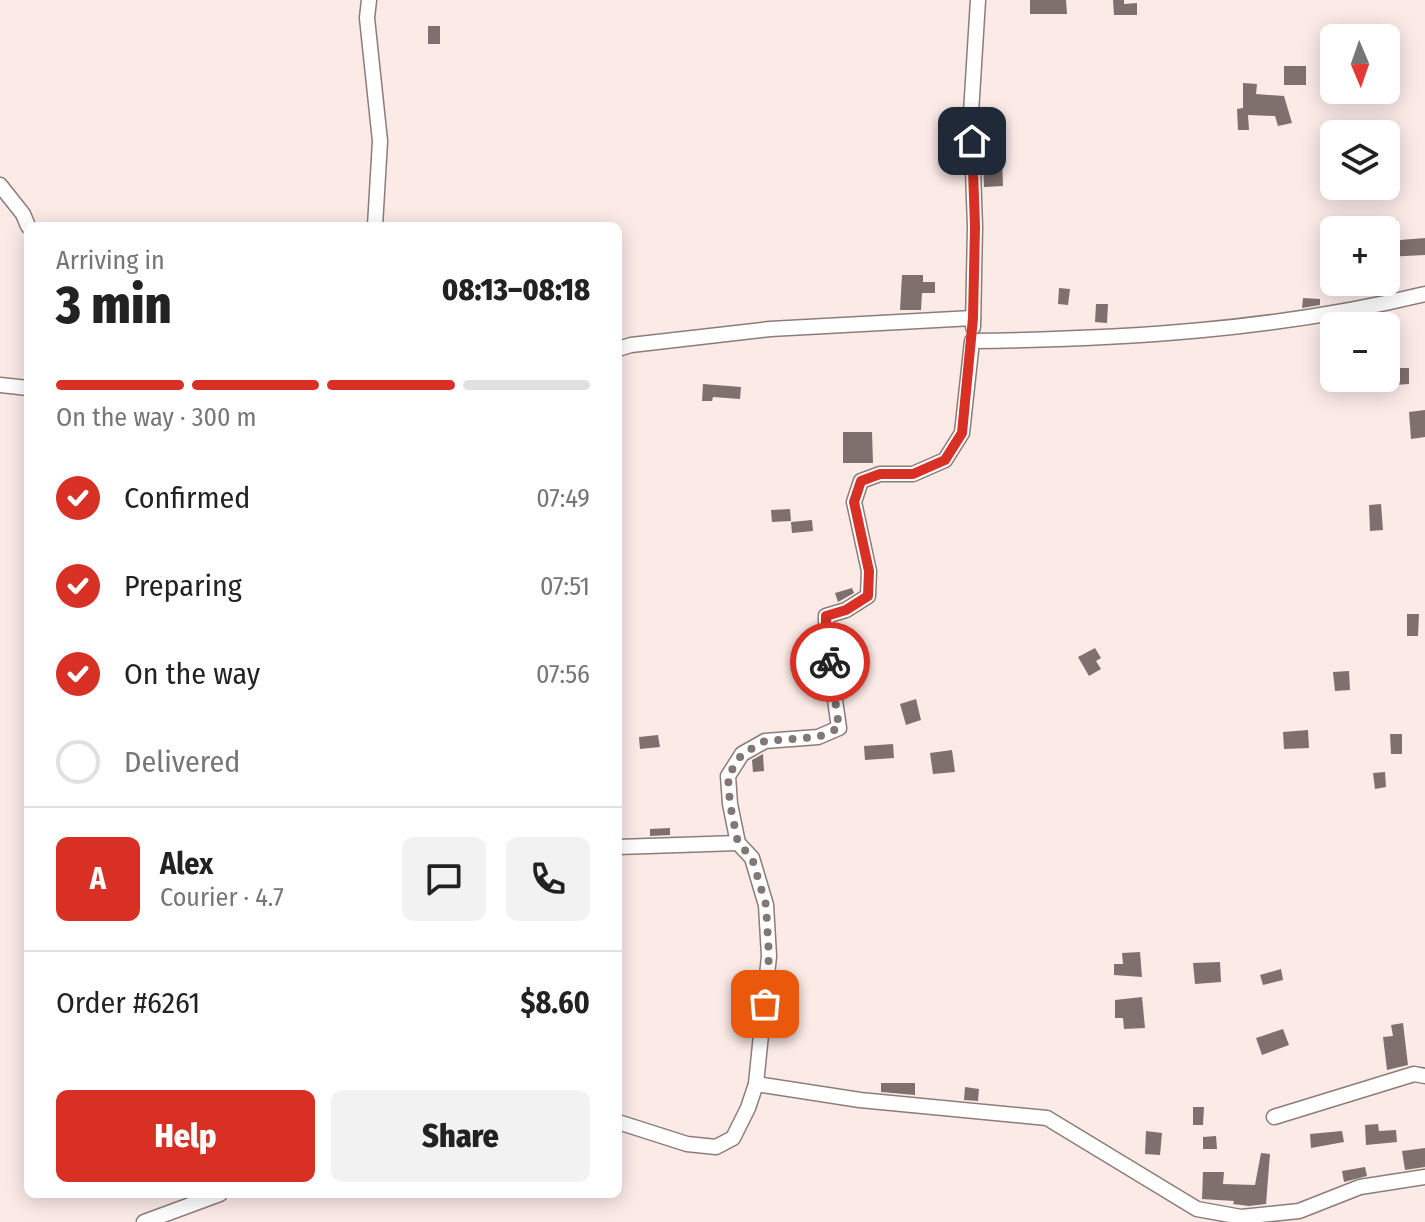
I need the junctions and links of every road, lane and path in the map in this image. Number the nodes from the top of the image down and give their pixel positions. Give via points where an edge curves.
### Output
1 (369, 0) edge
2 (978, 0) edge
3 (0, 185) edge
4 (26, 222) edge
5 (375, 222) edge
6 (1425, 294) edge
7 (973, 318) junction
8 (972, 341) junction
9 (622, 348) edge
10 (0, 385) edge
11 (24, 388) edge
12 (738, 843) junction
13 (622, 847) edge
14 (1425, 1076) edge
15 (756, 1084) junction
16 (1274, 1117) dead end
17 (622, 1123) edge
18 (1425, 1177) edge
19 (209, 1198) edge
20 (144, 1222) edge

1 - 5 street via 380,141
2 - 7 street via 971,113
3 - 4 street
6 - 8 street via 1296,320 1194,333
7 - 8 street
7 - 9 street via 770,329
8 - 12 street via 962,433 945,460 913,474 880,474 861,481 854,502 869,571 868,596 826,616 839,728 818,737 765,741 742,754 728,776
10 - 11 street
12 - 13 street
12 - 15 street via 752,858 766,905 769,956
14 - 16 street via 1414,1074
15 - 17 street via 733,1138 716,1147 687,1144
15 - 18 street via 1047,1118 1197,1209 1241,1217 1299,1211 1360,1187
19 - 20 street

